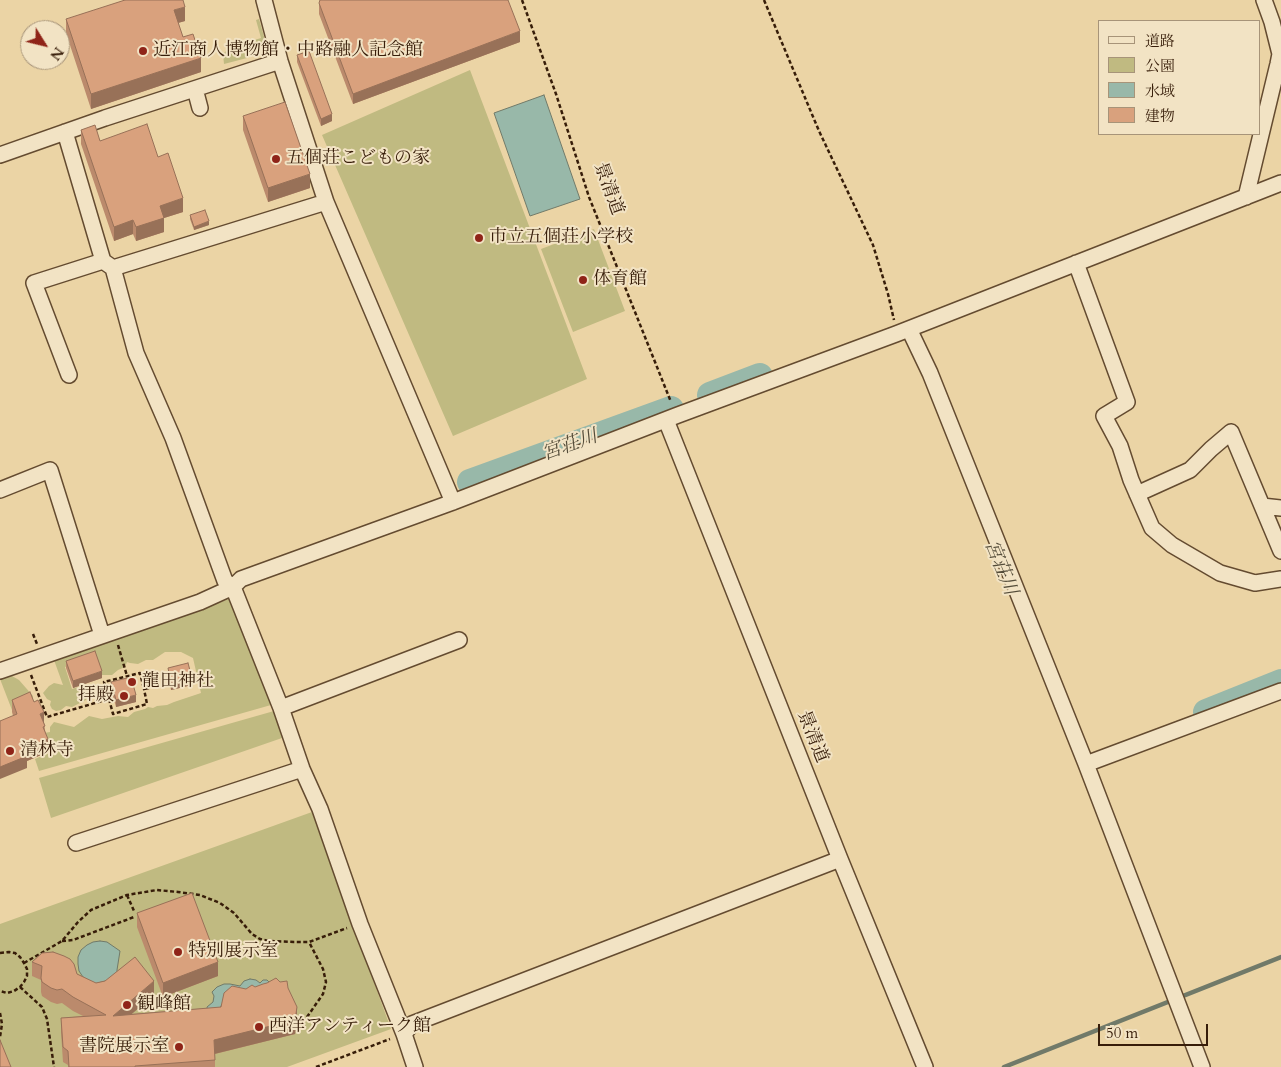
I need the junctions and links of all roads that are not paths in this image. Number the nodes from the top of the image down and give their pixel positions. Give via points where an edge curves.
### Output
1 (264, 0) edge
2 (1264, 0) edge
3 (280, 61) junction
4 (195, 90) junction
5 (200, 108) dead end
6 (65, 132) junction
7 (1261, 135) edge
8 (1261, 135) edge
9 (0, 155) edge
10 (1281, 183) edge
11 (1246, 197) junction
12 (326, 202) junction
13 (1076, 263) junction
14 (108, 265) junction
15 (902, 332) junction
16 (69, 375) dead end
17 (672, 417) junction
18 (0, 490) edge
19 (1138, 494) junction
20 (452, 502) junction
21 (1262, 506) junction
22 (1281, 508) edge
23 (1281, 551) edge
24 (1281, 579) edge
25 (233, 587) junction
26 (108, 634) junction
27 (459, 640) dead end
28 (0, 671) edge
29 (1281, 691) edge
30 (281, 708) junction
31 (1086, 764) junction
32 (302, 769) junction
33 (76, 843) dead end
34 (840, 859) junction
35 (404, 1034) junction
36 (416, 1067) edge
37 (926, 1067) edge
38 (1202, 1067) edge

1 - 3 street
2 - 8 street via 1280,54
3 - 4 street via 218,73
3 - 12 street
4 - 5 street
4 - 6 street
6 - 9 street
6 - 14 street
7 - 11 street
10 - 11 street
11 - 13 street
12 - 14 street
12 - 20 street
13 - 15 street
13 - 19 street via 1127,402 1104,416 1120,446
14 - 16 street via 34,283
14 - 25 street via 136,353 225,580
15 - 17 street
15 - 31 street via 930,373
17 - 20 street
17 - 34 street, 景清道
18 - 26 street via 50,470
19 - 21 street via 1190,470 1231,432
19 - 24 street via 1152,528 1172,546 1220,573 1255,583
20 - 25 street via 241,579
21 - 22 street
21 - 23 street
25 - 26 street
25 - 30 street
26 - 28 street
27 - 30 street
29 - 31 street
30 - 32 street
31 - 38 street
32 - 33 street
32 - 35 street
34 - 35 street via 412,1024
34 - 37 street, 景清道
35 - 36 street

